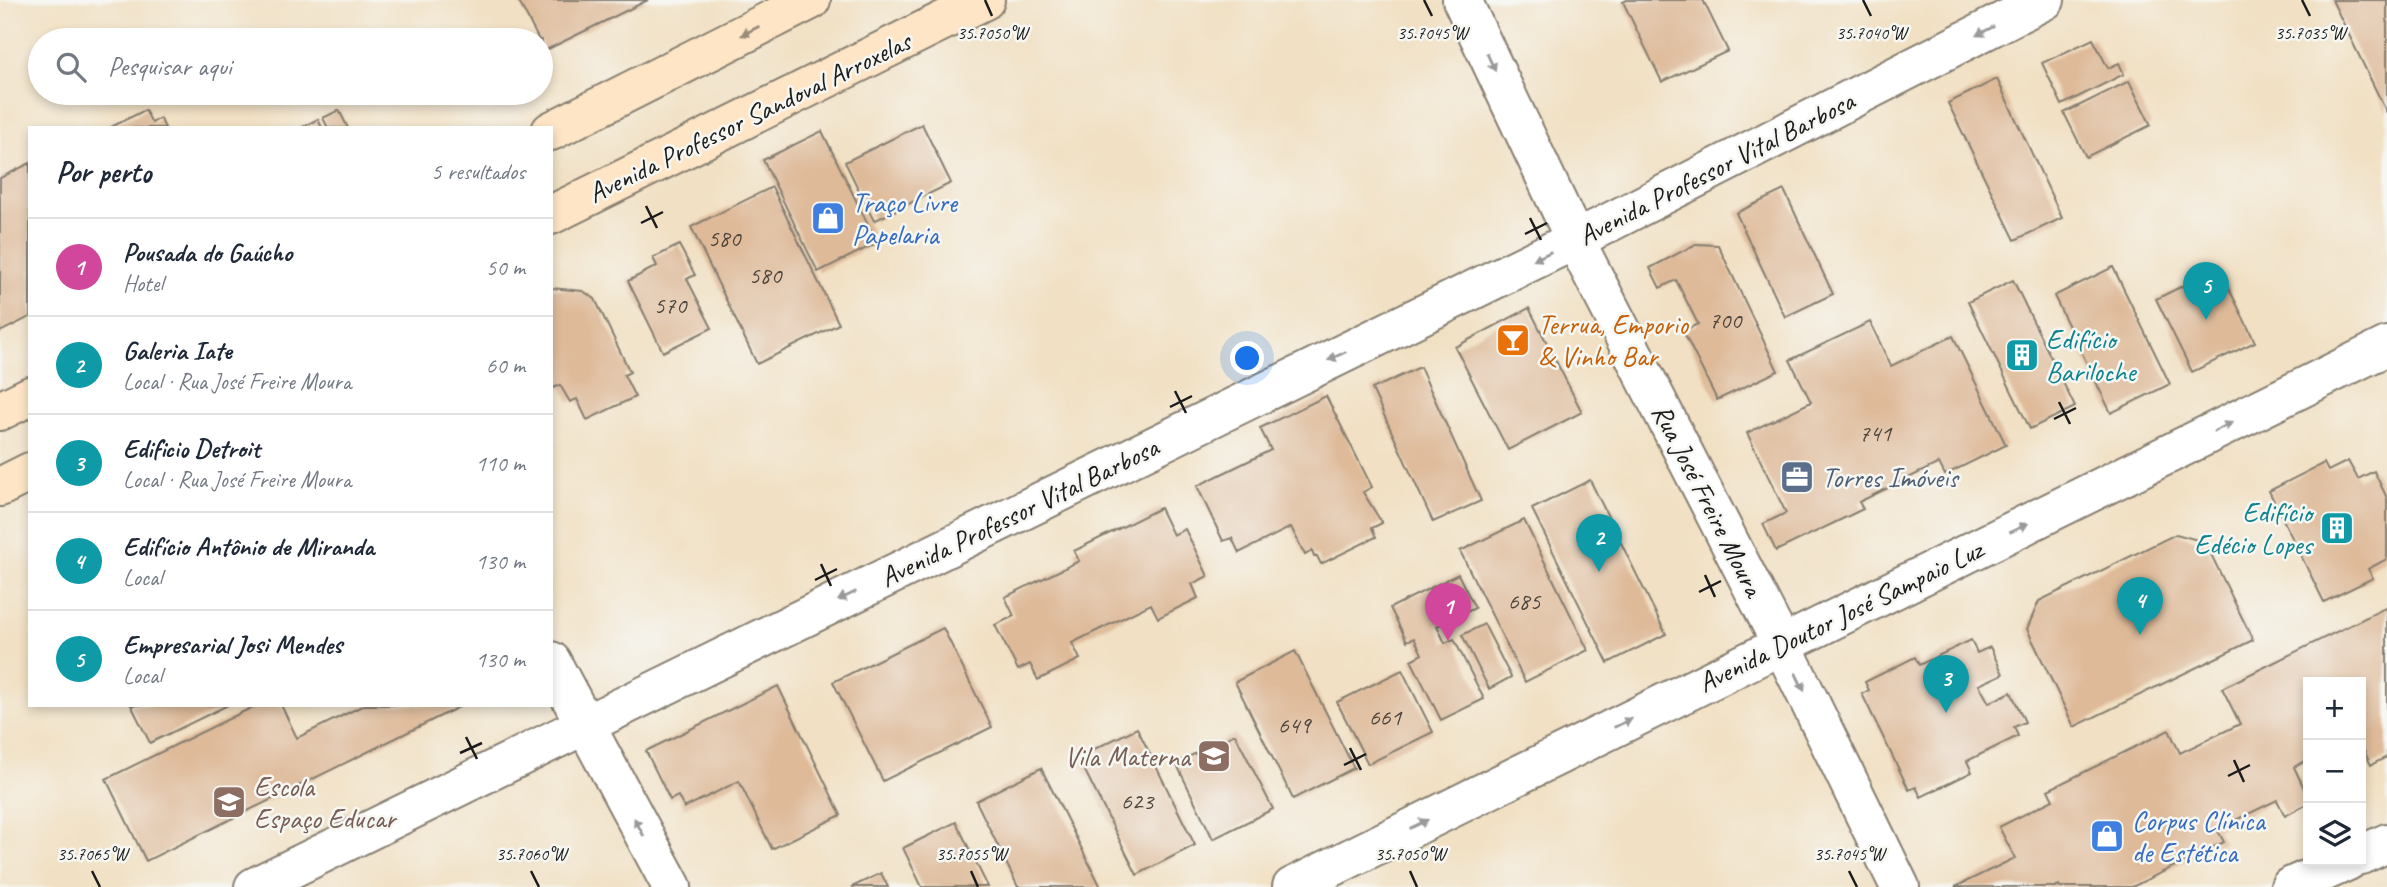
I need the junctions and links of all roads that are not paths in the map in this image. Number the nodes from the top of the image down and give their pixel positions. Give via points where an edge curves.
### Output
1 (811, 0) edge
2 (985, 0) edge
3 (1462, 0) edge
4 (2045, 0) edge
5 (553, 130) edge
6 (553, 214) edge
7 (1575, 240) junction
8 (2387, 346) edge
9 (28, 397) edge
10 (0, 411) edge
11 (28, 473) edge
12 (0, 486) edge
13 (1782, 645) junction
14 (553, 665) edge
15 (585, 724) junction
16 (2387, 843) edge
17 (2366, 853) edge
18 (2337, 866) edge
19 (254, 887) edge
20 (672, 887) edge
21 (1292, 887) edge
22 (1900, 887) edge
23 (2290, 887) edge

1 -> 5 street
2 - 6 street, Avenida Professor Sandoval Arroxelas
3 -> 7 street, Rua José Freire Moura
4 -> 7 street, Avenida Professor Vital Barbosa
7 - 13 street, Rua José Freire Moura
7 -> 15 street, Avenida Professor Vital Barbosa
13 -> 8 street, Avenida Doutor José Sampaio Luz
9 - 10 street
11 - 12 street
21 -> 13 street, Avenida Doutor José Sampaio Luz
13 -> 22 street, Rua José Freire Moura
14 - 15 street
15 - 19 street, Avenida Professor Vital Barbosa
20 -> 15 street
16 - 17 street
18 - 23 street

